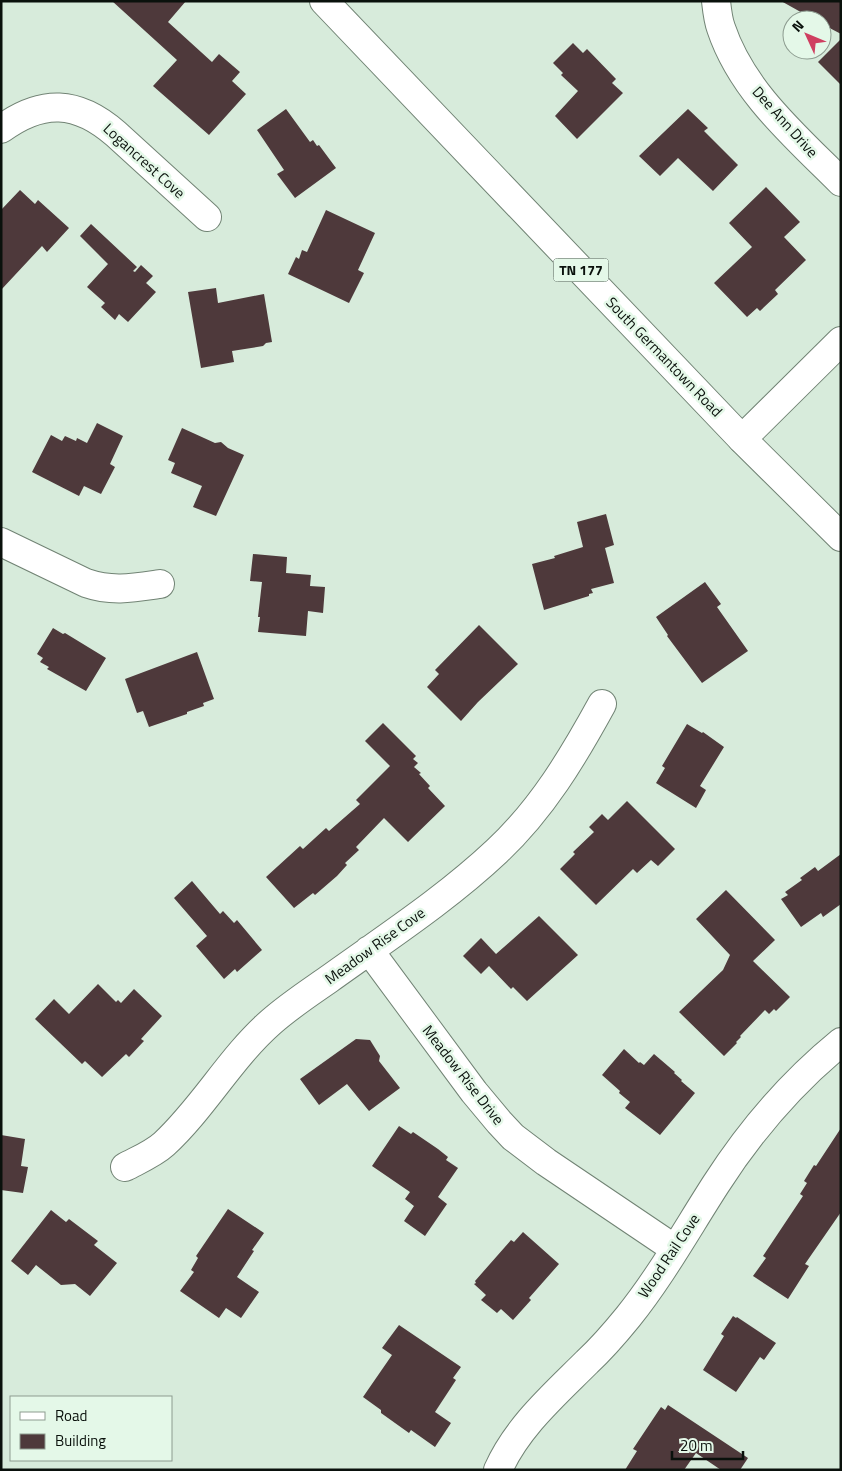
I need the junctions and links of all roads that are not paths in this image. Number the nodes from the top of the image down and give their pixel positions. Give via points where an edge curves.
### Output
1 (324, 1) edge
2 (716, 1) edge
3 (1, 129) edge
4 (841, 182) edge
5 (207, 217) dead end
6 (841, 341) edge
7 (742, 439) junction
8 (841, 537) edge
9 (1, 542) edge
10 (160, 584) dead end
11 (602, 704) dead end
12 (369, 950) junction
13 (841, 1042) edge
14 (125, 1168) dead end
15 (675, 1249) junction
16 (498, 1470) edge

1 - 7 street, South Germantown Road / TN 177
2 - 4 street, Dee Ann Drive via 720,27 746,78 770,109
3 - 5 street, Logancrest Cove via 14,119 47,107 90,115 103,123
6 - 7 street
7 - 8 street, South Germantown Road / TN 177
9 - 10 street via 97,587 114,590
11 - 12 street, Meadow Rise Cove via 549,792 498,851
12 - 14 street, Meadow Rise Cove via 270,1023 236,1057 178,1130 162,1145
12 - 15 street, Meadow Rise Drive via 474,1092 513,1136
13 - 15 street, Wood Rail Cove via 781,1098 750,1136
15 - 16 street, Wood Rail Cove via 628,1316 521,1431

